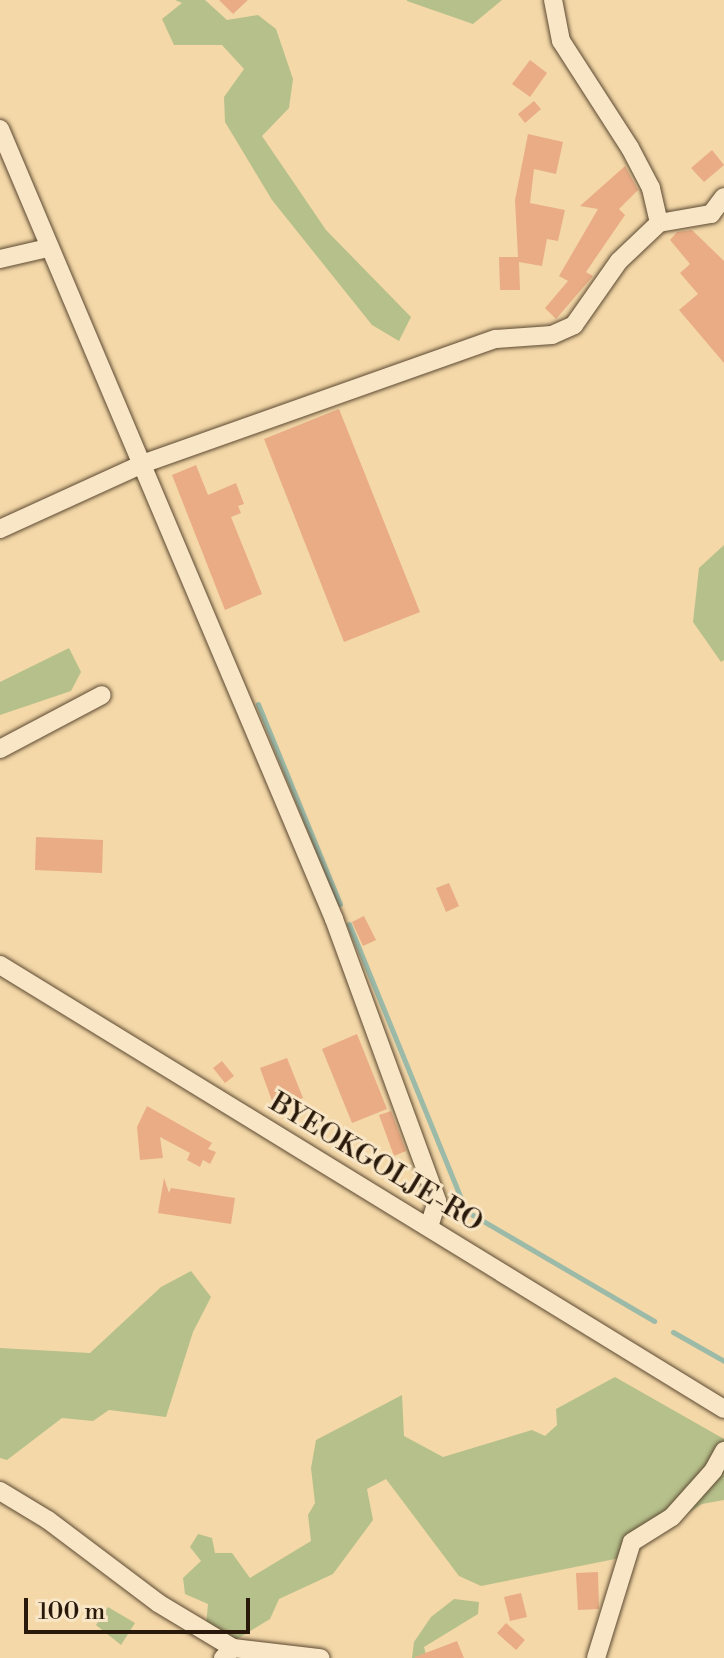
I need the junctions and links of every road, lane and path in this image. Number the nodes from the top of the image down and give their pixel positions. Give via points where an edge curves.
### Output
1 (553, 0) edge
2 (0, 129) edge
3 (724, 197) edge
4 (659, 223) junction
5 (48, 248) junction
6 (0, 259) edge
7 (145, 463) junction
8 (0, 529) edge
9 (102, 695) dead end
10 (0, 749) edge
11 (0, 965) edge
12 (429, 1227) junction
13 (724, 1409) edge
14 (724, 1451) edge
15 (0, 1491) edge
16 (228, 1653) edge
17 (320, 1658) edge
18 (596, 1658) edge

1 - 4 street via 561,41 651,188
2 - 5 street
3 - 4 street via 711,214
4 - 7 street via 619,261 574,325 496,339
5 - 6 street
5 - 7 street
7 - 8 street
7 - 12 street via 334,919 437,1201
9 - 10 street
11 - 12 street, BYEOKGOLJE-RO
12 - 13 street, BYEOKGOLJE-RO
14 - 18 street via 672,1517 632,1542
15 - 16 street via 48,1520
16 - 17 street

